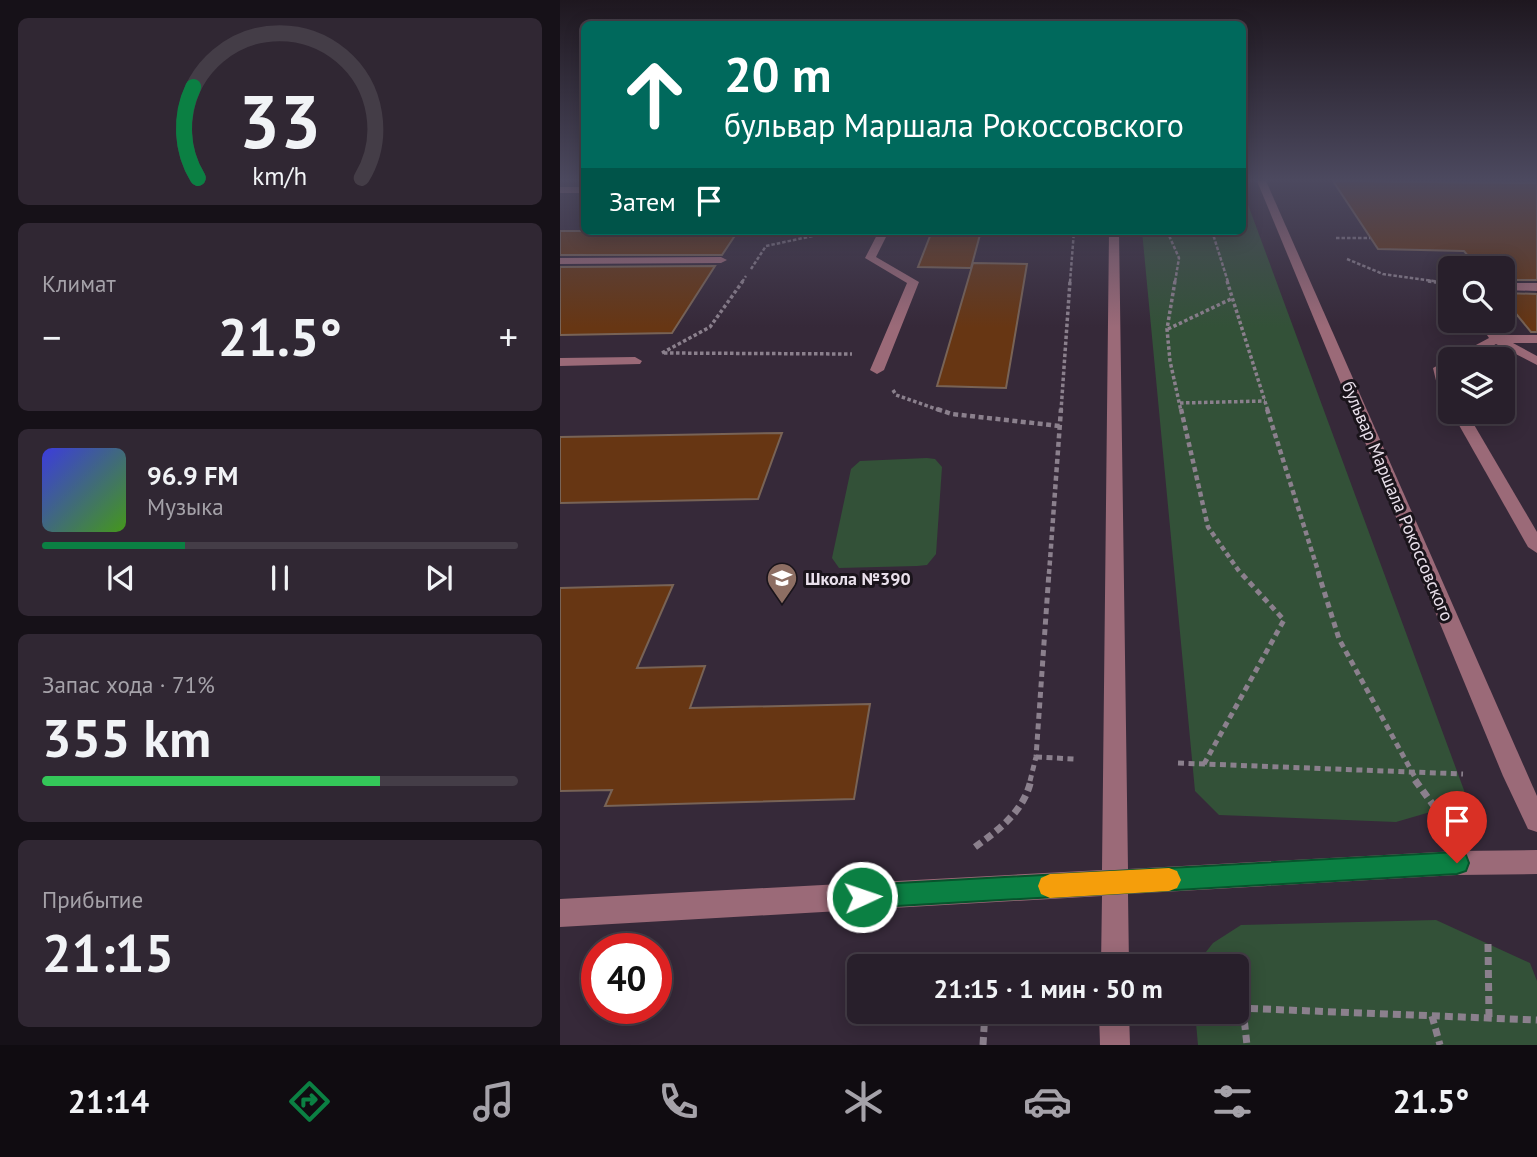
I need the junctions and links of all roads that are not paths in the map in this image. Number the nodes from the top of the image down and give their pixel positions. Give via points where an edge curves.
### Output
1 (1282, 230) edge
2 (882, 235) edge
3 (1114, 235) edge
4 (721, 260) dead end
5 (560, 261) edge
6 (1515, 286) edge
7 (1537, 287) edge
8 (1492, 333) edge
9 (1496, 338) junction
10 (1537, 340) edge
11 (1480, 347) edge
12 (635, 361) dead end
13 (1537, 361) edge
14 (560, 362) edge
15 (877, 370) road end
16 (1466, 424) edge
17 (1537, 547) edge
18 (1537, 821) edge
19 (1537, 862) edge
20 (1116, 883) junction
21 (560, 913) edge
22 (1115, 954) edge
23 (1114, 1024) edge
24 (1115, 1045) edge

1 - 18 street, бульвар Маршала Рокоссовского
2 - 15 street via 870,258 913,282
3 - 20 street
4 - 5 street
6 - 7 street
8 - 9 street
9 - 10 street
9 - 11 street
9 - 13 street
12 - 14 street
16 - 17 street
19 - 20 street
20 - 21 street
20 - 22 street
23 - 24 street

